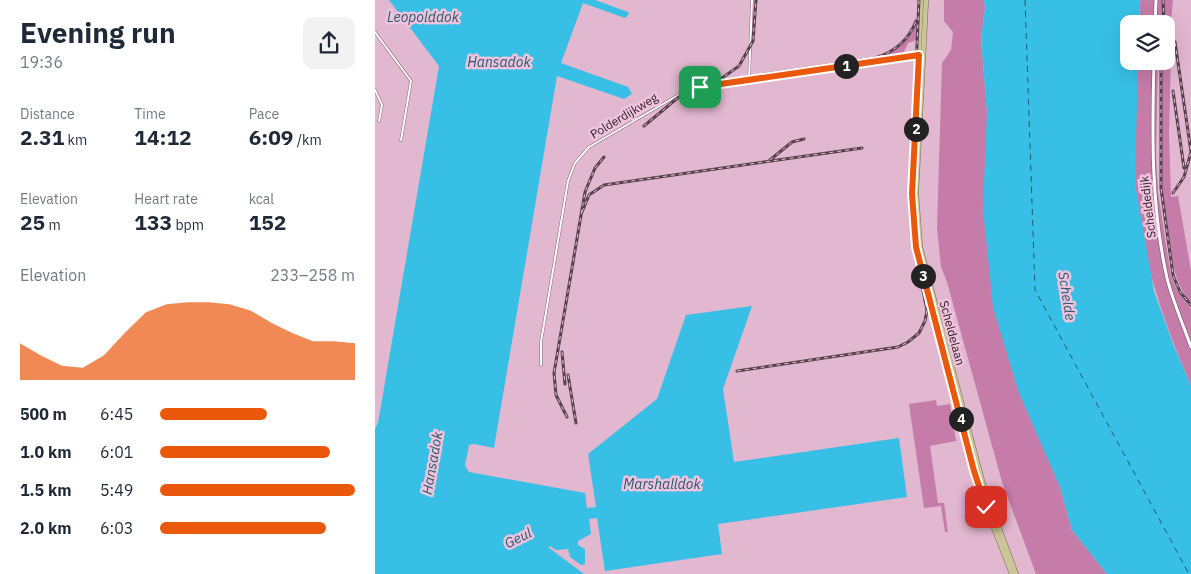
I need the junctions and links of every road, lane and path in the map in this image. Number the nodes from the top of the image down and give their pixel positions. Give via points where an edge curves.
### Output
1 (752, 0) edge
2 (921, 0) edge
3 (926, 0) edge
4 (1156, 0) edge
5 (1155, 15) edge
6 (375, 32) edge
7 (921, 55) junction
8 (1154, 70) edge
9 (749, 80) junction
10 (375, 90) edge
11 (379, 121) dead end
12 (401, 140) dead end
13 (1191, 347) edge
14 (541, 365) dead end
15 (996, 528) junction
16 (1012, 574) edge
17 (1016, 574) edge

1 - 9 street
2 - 7 main road, Scheldelaan
3 - 7 main road, Scheldelaan
4 - 5 street
6 - 12 street via 411,81
7 - 9 street, Polderdijkweg
7 - 15 main road, Scheldelaan via 917,226 935,317
8 - 13 street, Scheldedijk via 1152,167 1161,241 1169,286
9 - 14 street, Polderdijkweg via 687,90 589,147 572,169 541,342
10 - 11 street via 382,105
15 - 16 main road, Scheldelaan
15 - 17 main road, Scheldelaan

